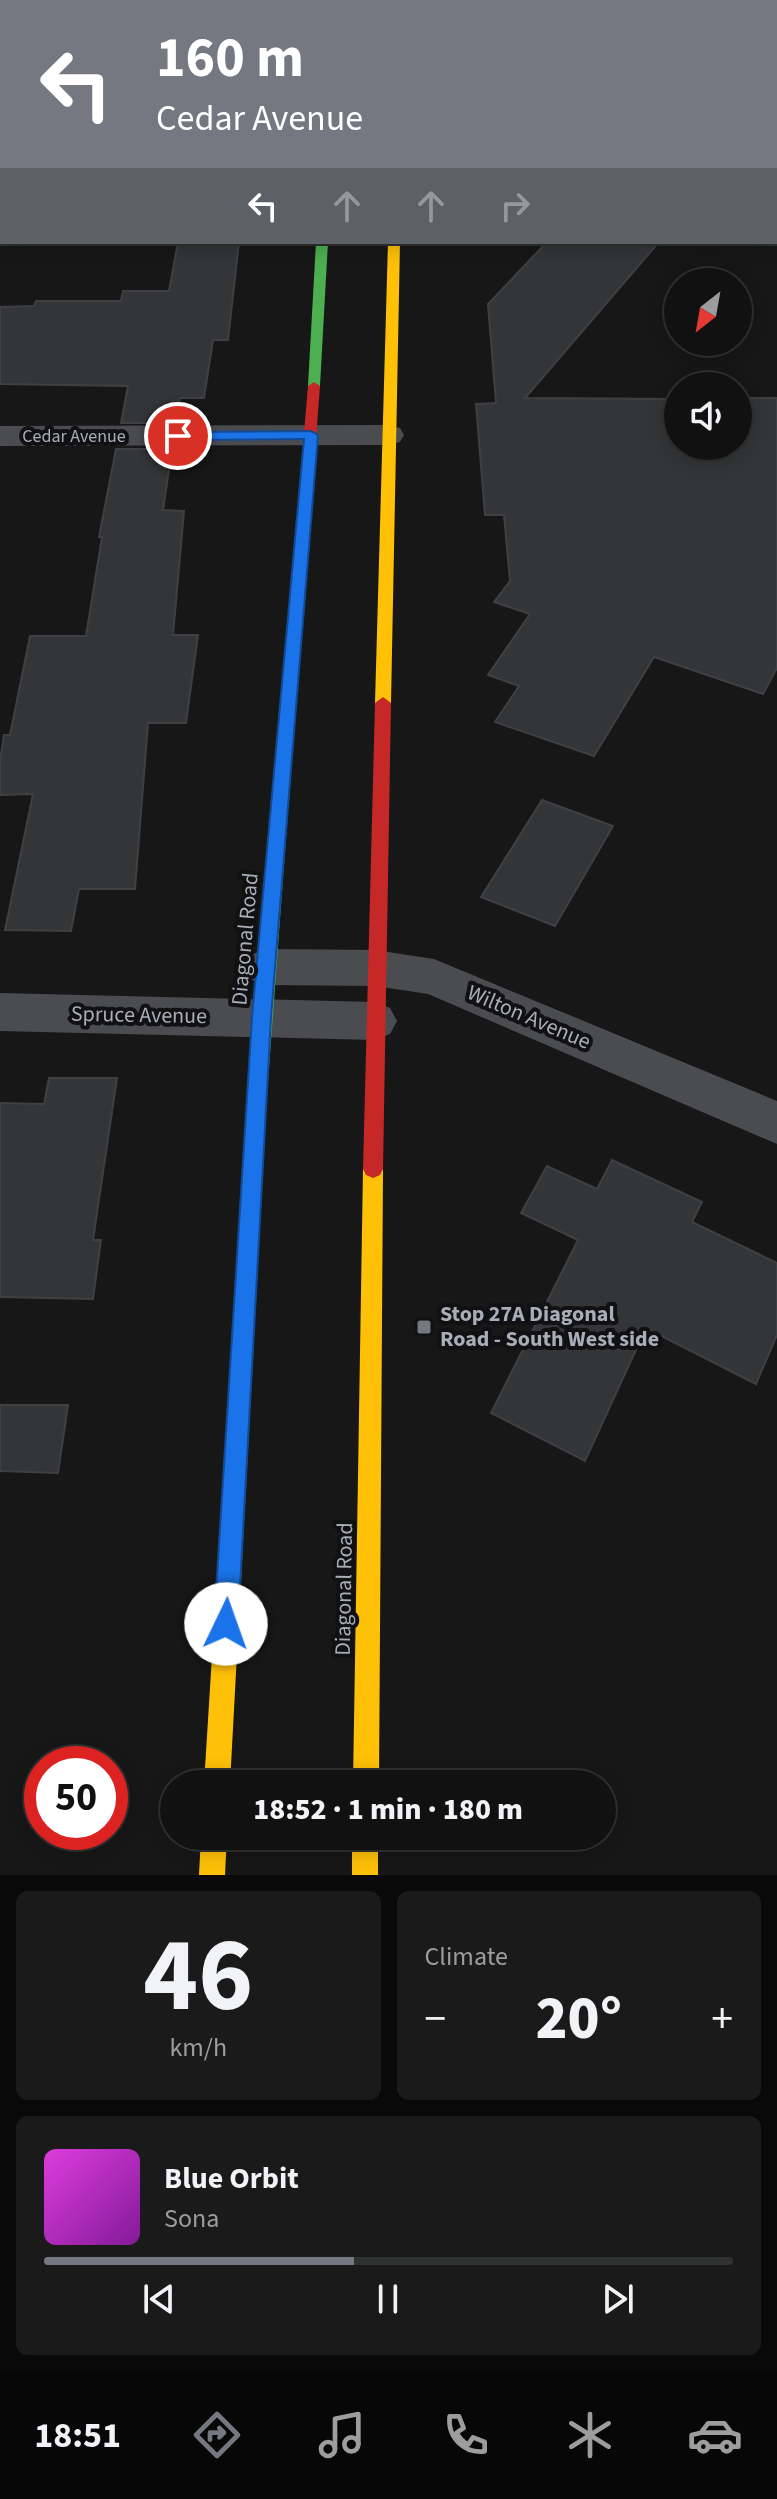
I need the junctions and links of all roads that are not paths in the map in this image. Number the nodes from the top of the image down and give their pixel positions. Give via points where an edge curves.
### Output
1 (322, 244) edge
2 (394, 244) edge
3 (311, 435) junction
4 (388, 435) junction
5 (0, 436) edge
6 (268, 967) junction
7 (375, 968) junction
8 (0, 1012) edge
9 (262, 1017) junction
10 (374, 1021) junction
11 (777, 1123) edge
12 (218, 1770) edge
13 (366, 1770) edge
14 (213, 1850) edge
15 (365, 1850) edge
16 (212, 1875) edge
17 (365, 1875) edge

1 - 3 main road, Diagonal Road
2 - 4 main road, Diagonal Road
3 - 4 street, Cedar Avenue
3 - 5 street, Cedar Avenue
3 - 6 main road, Diagonal Road
4 - 7 main road, Diagonal Road
6 - 7 street, Wilton Avenue
6 - 9 main road, Diagonal Road
7 - 10 main road, Diagonal Road
7 - 11 street, Wilton Avenue via 434,977
8 - 9 street, Spruce Avenue
9 - 10 street, Spruce Avenue
9 - 12 main road, Diagonal Road
10 - 13 main road, Diagonal Road
14 - 16 main road
15 - 17 main road

